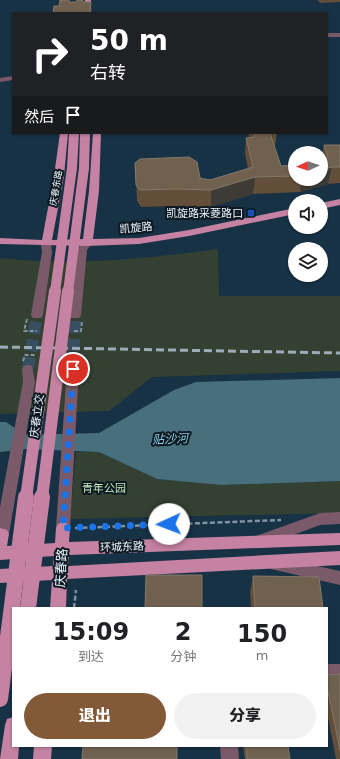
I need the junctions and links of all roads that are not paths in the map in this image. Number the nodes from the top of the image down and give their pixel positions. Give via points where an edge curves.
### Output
1 (88, 0) edge
2 (88, 12) edge
3 (328, 35) edge
4 (340, 35) edge
5 (12, 78) edge
6 (0, 80) edge
7 (64, 134) edge
8 (74, 134) edge
9 (85, 134) edge
10 (97, 134) edge
11 (340, 202) edge
12 (328, 205) edge
13 (288, 213) edge
14 (0, 240) edge
15 (46, 243) junction
16 (87, 243) junction
17 (75, 314) tunnel mouth
18 (37, 315) tunnel mouth
19 (28, 369) tunnel mouth
20 (73, 369) tunnel mouth
21 (340, 518) edge
22 (63, 528) joint
23 (340, 539) edge
24 (1, 541) edge
25 (256, 543) junction
26 (62, 548) junction
27 (0, 553) edge
28 (340, 558) edge
29 (263, 562) junction
30 (59, 572) junction
31 (0, 576) edge
32 (340, 578) edge
33 (28, 607) edge
34 (58, 607) edge
35 (328, 672) edge
36 (340, 672) edge
37 (0, 699) edge
38 (12, 734) edge
39 (43, 747) edge
40 (229, 747) edge
41 (9, 759) edge
42 (42, 759) edge
43 (230, 759) edge

1 - 2 main road
3 - 4 street
5 - 6 street
7 - 15 main road, 庆春东路
8 - 37 main road, 庆春立交, bridge via 72,168
9 - 33 main road, 庆春立交, bridge via 83,176
10 - 16 main road via 94,191
11 - 12 main road
13 - 16 main road, 凯旋路 via 189,234 139,241
14 - 15 main road, 凯旋路
15 - 16 main road, 凯旋路
15 - 18 street via 47,252
16 - 17 street via 82,250
19 - 24 street via 29,382
20 - 22 street
21 - 25 street via 320,519
22 - 26 main road, 庆春路
23 - 25 main road, 环城东路
25 - 26 main road, 环城东路
26 - 27 main road, 环城东路
26 - 30 main road, 庆春路
28 - 29 main road, 环城东路
29 - 30 main road, 环城东路
29 - 32 street, 环城东路
30 - 31 main road, 环城东路
30 - 34 main road, 庆春路
35 - 36 street
38 - 41 main road
39 - 42 main road
40 - 43 street

